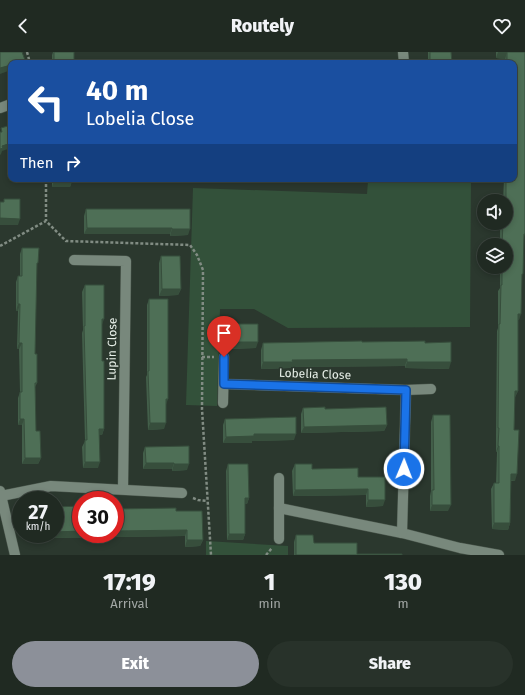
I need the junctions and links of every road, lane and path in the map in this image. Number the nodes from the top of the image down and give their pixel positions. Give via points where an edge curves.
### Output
1 (46, 182) edge
2 (46, 221) junction
3 (0, 246) edge
4 (74, 260) dead end
5 (224, 357) dead end
6 (224, 384) junction
7 (431, 389) dead end
8 (406, 390) junction
9 (223, 403) dead end
10 (279, 478) dead end
11 (123, 489) junction
12 (0, 493) edge
13 (182, 493) dead end
14 (279, 508) junction
15 (402, 533) junction
16 (279, 539) dead end
17 (15, 555) edge
18 (211, 555) edge
19 (499, 555) edge

1 - 2 path
2 - 3 path
2 - 18 path via 66,241 190,245 197,255 202,270 202,409
4 - 11 street, Lupin Close via 126,261
5 - 6 street
6 - 8 street, Lobelia Close
6 - 9 street
7 - 8 street, Lobelia Close
8 - 15 street
10 - 14 street
11 - 12 street via 51,486
11 - 13 street
12 - 17 street
14 - 15 street
14 - 16 street
15 - 19 street

